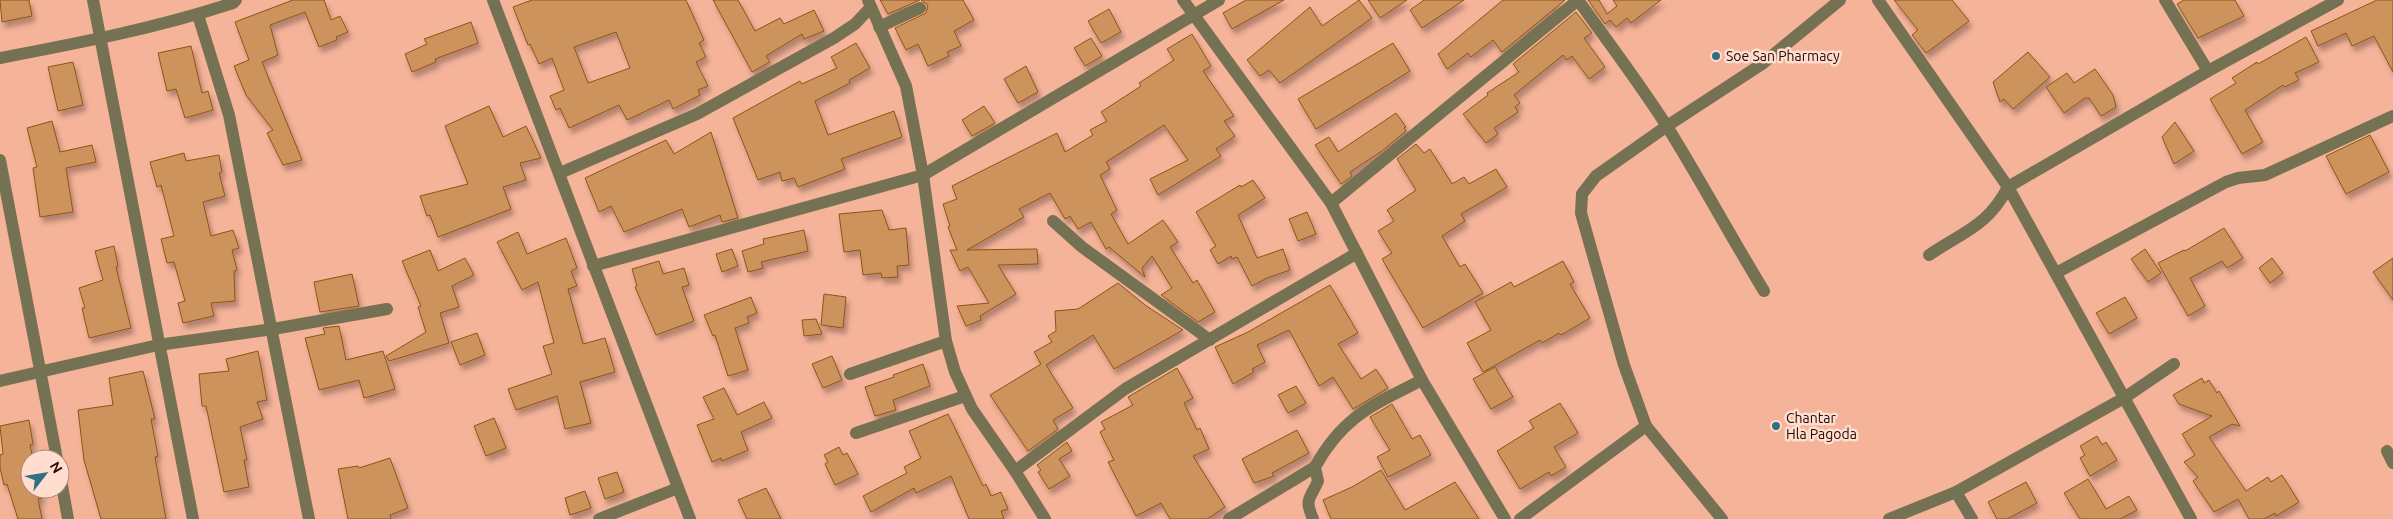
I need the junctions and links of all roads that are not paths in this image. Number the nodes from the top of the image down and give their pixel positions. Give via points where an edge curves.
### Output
1 (93, 0) edge
2 (236, 0) edge
3 (493, 0) edge
4 (1183, 0) edge
5 (1219, 0) edge
6 (1578, 0) edge
7 (1840, 0) edge
8 (1878, 0) edge
9 (2165, 0) edge
10 (2338, 0) edge
11 (869, 4) edge
12 (920, 8) dead end
13 (198, 15) junction
14 (1195, 15) junction
15 (879, 27) junction
16 (102, 39) junction
17 (0, 58) edge
18 (2208, 71) junction
19 (2393, 116) edge
20 (1667, 126) junction
21 (0, 160) edge
22 (560, 173) junction
23 (923, 175) junction
24 (2008, 188) junction
25 (1331, 203) junction
26 (1053, 221) dead end
27 (1357, 253) junction
28 (1929, 255) dead end
29 (593, 266) junction
30 (2056, 273) junction
31 (1764, 291) dead end
32 (387, 309) dead end
33 (273, 330) junction
34 (1210, 340) junction
35 (946, 341) junction
36 (158, 345) junction
37 (2174, 364) dead end
38 (42, 373) junction
39 (850, 374) dead end
40 (1422, 380) junction
41 (0, 382) edge
42 (965, 396) junction
43 (2124, 398) junction
44 (1646, 426) junction
45 (856, 433) dead end
46 (55, 449) edge
47 (2387, 450) dead end
48 (2393, 463) edge
49 (1315, 466) junction
50 (1015, 471) junction
51 (678, 488) junction
52 (1956, 492) junction
53 (64, 499) edge
54 (68, 519) edge
55 (193, 519) edge
56 (309, 519) edge
57 (599, 519) edge
58 (690, 519) edge
59 (1045, 519) edge
60 (1229, 519) edge
61 (1313, 519) edge
62 (1504, 519) edge
63 (1520, 519) edge
64 (1722, 519) edge
65 (1889, 519) edge
66 (1972, 519) edge
67 (2191, 519) edge

1 - 16 street
2 - 13 street
3 - 22 street
4 - 14 street
5 - 14 street
6 - 20 street
6 - 25 street
7 - 20 street via 1762,64
8 - 24 street
9 - 18 street
10 - 18 street
11 - 15 street
11 - 22 street via 855,24 834,38 697,114
12 - 15 street
13 - 16 street
13 - 33 street via 229,115
14 - 23 street
14 - 25 street
15 - 23 street via 906,86
16 - 17 street
16 - 36 street
18 - 24 street
19 - 30 street via 2265,175 2226,182
20 - 31 street
20 - 44 street via 1596,176 1582,194 1581,214 1624,365
21 - 38 street
22 - 29 street
23 - 29 street
23 - 35 street
24 - 28 street via 1999,206 1980,224
24 - 30 street
25 - 27 street
26 - 34 street via 1082,247
27 - 34 street
27 - 40 street
29 - 51 street
30 - 43 street
32 - 33 street
33 - 36 street
33 - 56 street
34 - 50 street via 1125,389
35 - 39 street
35 - 42 street via 954,372
36 - 38 street
36 - 55 street
37 - 43 street
38 - 41 street
38 - 46 street
40 - 49 street via 1362,411 1327,445
40 - 62 street
42 - 45 street
42 - 50 street
43 - 52 street
43 - 67 street
44 - 63 street
44 - 64 street
47 - 48 street
49 - 60 street
49 - 61 street via 1318,481 1307,505
50 - 59 street
51 - 57 street
51 - 58 street
52 - 65 street
52 - 66 street
53 - 54 street

